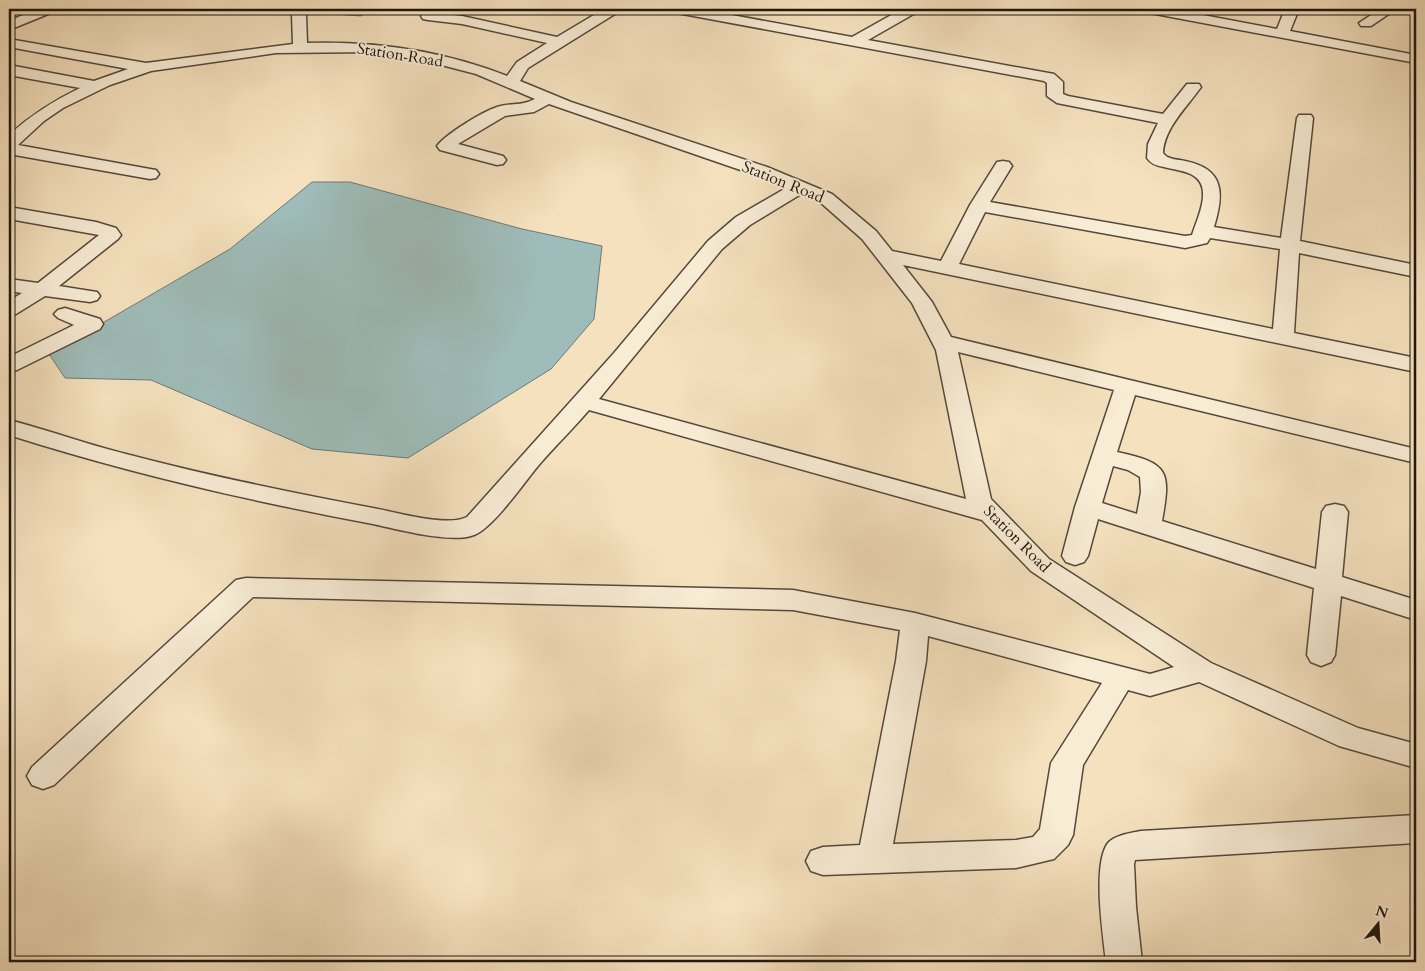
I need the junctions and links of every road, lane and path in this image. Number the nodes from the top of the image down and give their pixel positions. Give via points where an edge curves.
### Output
1 (48, 9) edge
2 (302, 9) edge
3 (614, 9) edge
4 (677, 9) edge
5 (912, 9) edge
6 (1150, 9) edge
7 (1234, 9) edge
8 (1292, 9) edge
9 (1389, 9) edge
10 (1180, 11) edge
11 (428, 16) dead end
12 (1225, 23) junction
13 (1366, 23) dead end
14 (9, 26) edge
15 (1282, 34) junction
16 (855, 40) junction
17 (560, 42) junction
18 (9, 43) edge
19 (300, 48) junction
20 (1416, 59) edge
21 (522, 65) junction
22 (148, 67) junction
23 (470, 68) junction
24 (9, 70) edge
25 (510, 83) junction
26 (96, 86) junction
27 (1193, 87) dead end
28 (548, 98) junction
29 (1305, 118) dead end
30 (1167, 120) junction
31 (9, 144) edge
32 (9, 149) edge
33 (497, 160) dead end
34 (1002, 166) dead end
35 (150, 174) dead end
36 (800, 187) junction
37 (979, 205) junction
38 (9, 212) edge
39 (1203, 230) junction
40 (1289, 245) junction
41 (884, 255) junction
42 (947, 268) junction
43 (1416, 271) edge
44 (9, 285) edge
45 (40, 290) junction
46 (9, 310) edge
47 (1283, 337) junction
48 (943, 342) junction
49 (9, 365) edge
50 (1416, 365) edge
51 (1126, 387) junction
52 (584, 402) junction
53 (9, 427) edge
54 (1416, 456) edge
55 (1104, 457) junction
56 (1088, 507) junction
57 (1335, 512) dead end
58 (991, 514) junction
59 (1148, 525) junction
60 (1075, 556) dead end
61 (1329, 583) junction
62 (1416, 610) edge
63 (915, 623) junction
64 (1321, 655) dead end
65 (1201, 671) junction
66 (1121, 677) junction
67 (1416, 756) edge
68 (43, 776) dead end
69 (1416, 828) edge
70 (874, 858) junction
71 (822, 861) dead end
72 (1124, 962) edge

1 - 14 street
2 - 19 street via 299,14
3 - 17 street
4 - 16 street
5 - 16 street
6 - 10 street
7 - 12 street
8 - 15 street
9 - 13 street
10 - 12 street
11 - 17 street via 462,20
12 - 15 street
15 - 20 street
16 - 30 street via 1038,74 1055,82 1054,96 1063,100
17 - 21 street
18 - 22 street
19 - 22 street, Station Road
19 - 23 street, Station Road via 372,48
21 - 23 street
21 - 25 street
22 - 26 street, Station Road
23 - 25 street, Station Road
24 - 26 street
25 - 28 street, Station Road
26 - 31 street, Station Road via 57,105
27 - 30 street
28 - 33 street via 528,109 501,111 446,146
28 - 36 street, Station Road
29 - 40 street
30 - 39 street via 1154,155 1160,161 1197,170 1210,181 1213,193
32 - 35 street
34 - 37 street
36 - 41 street, Station Road via 826,198 869,235
36 - 52 street via 743,221 715,245
37 - 39 street via 1185,242 1200,239
37 - 42 street
38 - 45 street via 96,228 111,234
39 - 40 street
40 - 43 street
40 - 47 street
41 - 42 street
41 - 48 street, Station Road via 922,302
42 - 47 street
44 - 45 street
45 - 46 street
45 - 49 street via 90,296 65,314 92,324
47 - 50 street
48 - 51 street
48 - 58 street, Station Road via 979,501
51 - 54 street
51 - 55 street
52 - 53 street via 476,524 465,529 446,529 330,510 196,480 63,445
52 - 58 street
55 - 56 street
55 - 59 street via 1138,464 1153,473 1154,491
56 - 59 street
56 - 60 street
57 - 61 street
58 - 65 street, Station Road via 1040,565
59 - 61 street
61 - 62 street
61 - 64 street
63 - 66 street
63 - 68 street via 793,600 246,587
63 - 70 street via 911,661
65 - 66 street via 1150,685
65 - 67 street, Station Road via 1350,738
66 - 70 street via 1067,763 1056,835 1042,849 1016,854
69 - 72 street via 1125,848 1118,857 1116,873
70 - 71 street

